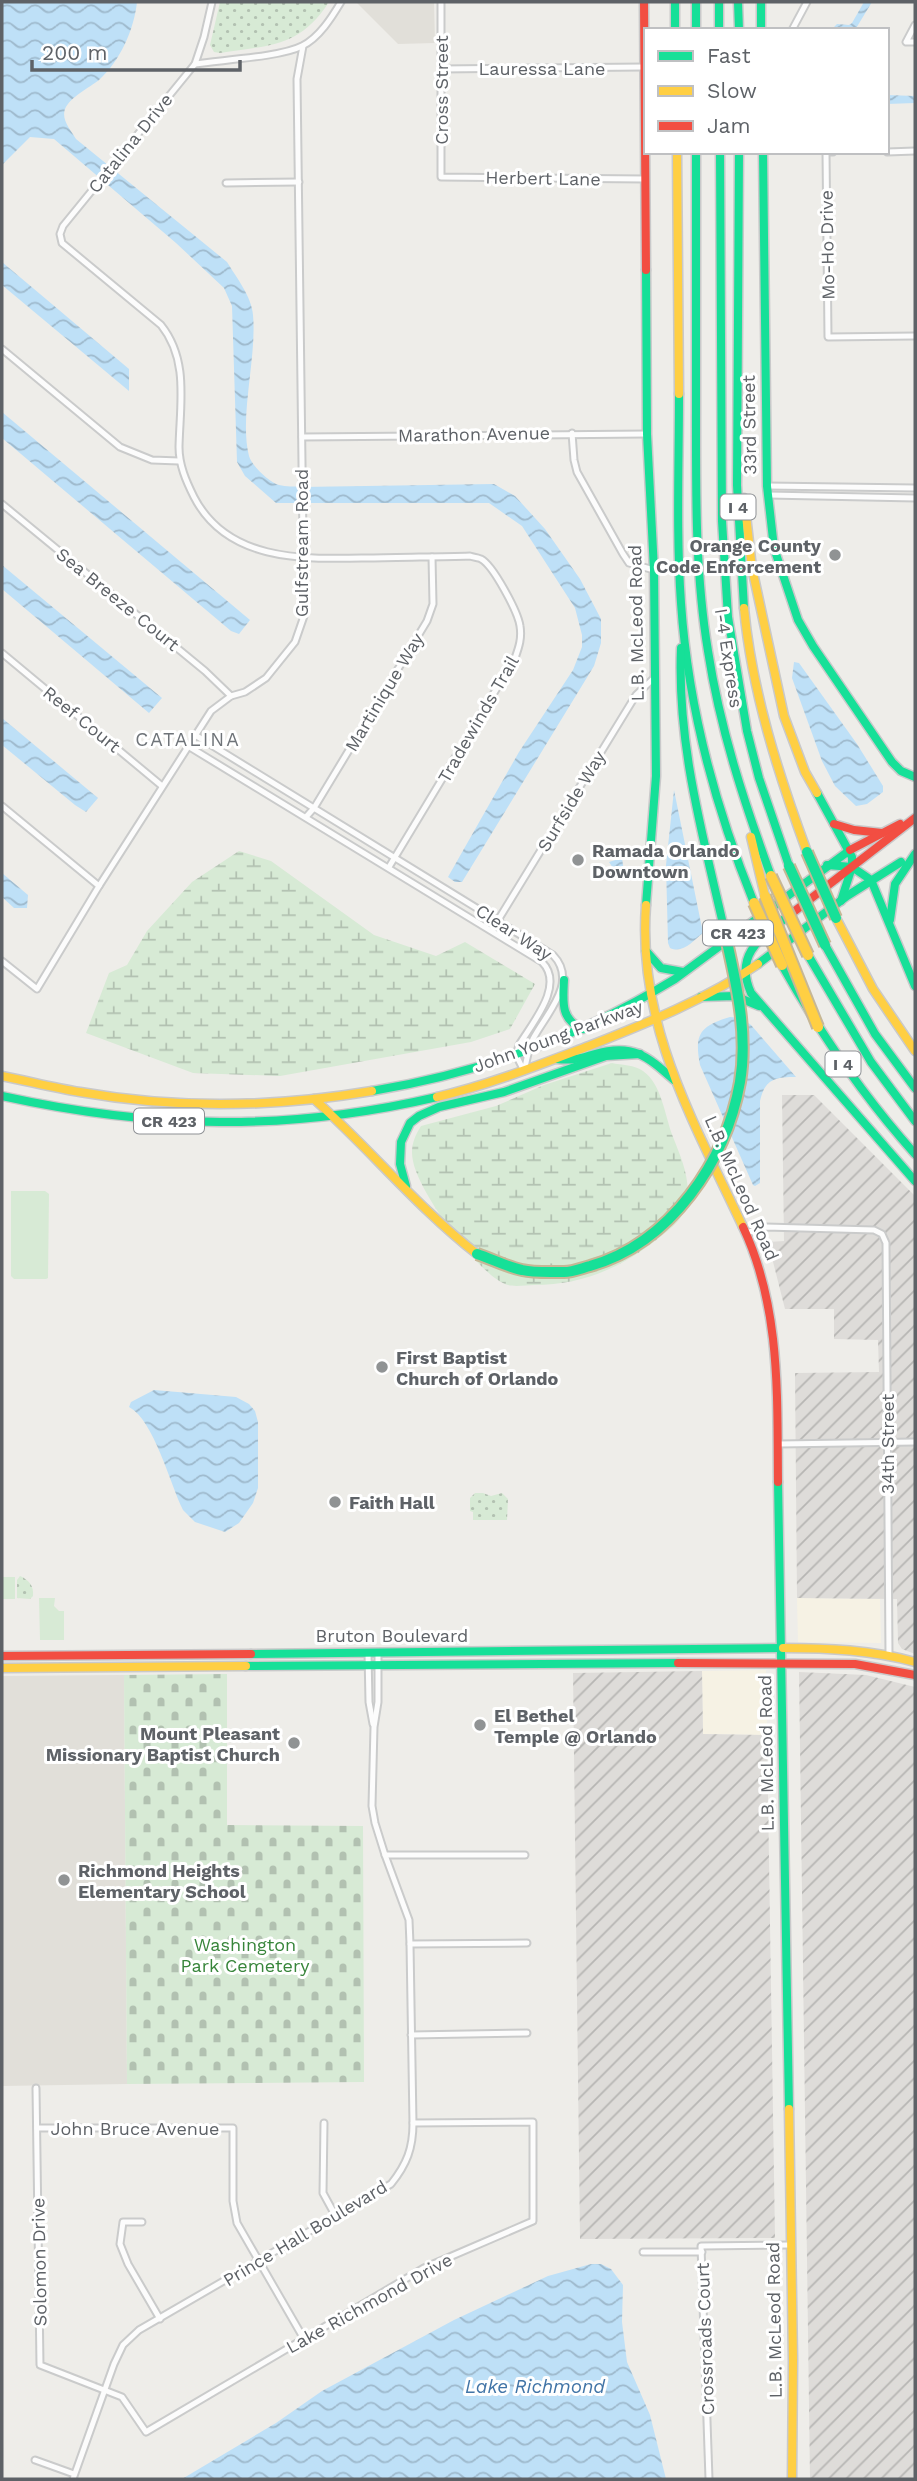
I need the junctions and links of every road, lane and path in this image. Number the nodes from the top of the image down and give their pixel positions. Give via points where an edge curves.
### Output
1 (212, 2) edge
2 (341, 2) edge
3 (441, 2) edge
4 (644, 2) edge
5 (675, 2) edge
6 (696, 2) edge
7 (719, 2) edge
8 (738, 2) edge
9 (761, 2) edge
10 (807, 2) edge
11 (915, 25) edge
12 (676, 28) edge
13 (696, 28) edge
14 (719, 28) edge
15 (739, 28) edge
16 (761, 28) edge
17 (793, 28) edge
18 (915, 42) edge
19 (303, 46) junction
20 (195, 64) junction
21 (644, 67) joint
22 (441, 69) junction
23 (915, 151) edge
24 (889, 152) edge
25 (645, 154) edge
26 (677, 154) edge
27 (696, 154) edge
28 (720, 154) edge
29 (740, 154) edge
30 (762, 154) edge
31 (826, 154) edge
32 (441, 177) joint
33 (645, 179) junction
34 (299, 182) junction
35 (226, 183) dead end
36 (62, 243) joint
37 (915, 336) edge
38 (2, 349) edge
39 (737, 428) junction
40 (572, 433) junction
41 (647, 434) junction
42 (302, 437) junction
43 (179, 461) junction
44 (915, 488) edge
45 (768, 490) junction
46 (915, 498) edge
47 (2, 505) edge
48 (432, 557) junction
49 (302, 559) junction
50 (654, 570) junction
51 (683, 627) junction
52 (2, 653) edge
53 (655, 677) junction
54 (231, 696) junction
55 (195, 735) junction
56 (188, 746) junction
57 (915, 777) edge
58 (162, 786) junction
59 (739, 787) junction
60 (2, 806) edge
61 (314, 808) junction
62 (306, 817) junction
63 (915, 818) edge
64 (834, 824) junction
65 (882, 833) junction
66 (850, 850) junction
67 (915, 854) edge
68 (395, 858) junction
69 (827, 865) junction
70 (389, 867) junction
71 (852, 867) junction
72 (871, 880) junction
73 (99, 886) junction
74 (841, 901) junction
75 (498, 920) junction
76 (890, 926) junction
77 (492, 930) junction
78 (646, 951) junction
79 (2, 961) edge
80 (685, 972) junction
81 (744, 973) junction
82 (564, 980) junction
83 (915, 986) edge
84 (650, 994) junction
85 (701, 997) junction
86 (765, 1010) junction
87 (655, 1019) junction
88 (818, 1027) junction
89 (583, 1029) junction
90 (529, 1050) junction
91 (915, 1051) edge
92 (640, 1054) junction
93 (516, 1055) junction
94 (555, 1059) junction
95 (524, 1071) junction
96 (2, 1076) edge
97 (674, 1080) junction
98 (915, 1088) edge
99 (2, 1096) edge
100 (314, 1099) junction
101 (332, 1116) junction
102 (915, 1121) edge
103 (915, 1154) edge
104 (915, 1181) edge
105 (405, 1186) junction
106 (746, 1233) junction
107 (915, 1442) edge
108 (887, 1443) junction
109 (779, 1444) junction
110 (783, 1649) junction
111 (507, 1652) junction
112 (373, 1653) junction
113 (889, 1655) junction
114 (2, 1656) edge
115 (256, 1660) junction
116 (112, 1661) junction
117 (783, 1662) junction
118 (915, 1662) edge
119 (508, 1664) junction
120 (373, 1665) junction
121 (2, 1668) edge
122 (915, 1675) edge
123 (385, 1855) junction
124 (525, 1855) dead end
125 (527, 1943) dead end
126 (410, 1944) junction
127 (527, 2034) dead end
128 (411, 2035) junction
129 (36, 2088) dead end
130 (324, 2123) dead end
131 (413, 2123) junction
132 (37, 2128) junction
133 (335, 2216) junction
134 (142, 2222) dead end
135 (790, 2245) junction
136 (643, 2252) dead end
137 (702, 2252) junction
138 (258, 2261) junction
139 (160, 2319) junction
140 (304, 2339) junction
141 (106, 2390) junction
142 (35, 2460) dead end
143 (74, 2477) edge
144 (709, 2479) edge
145 (792, 2479) edge

1 - 20 street, Catalina Drive
2 - 19 street
3 - 22 street, Cross Street
4 - 21 main road, L.B. McLeod Road
5 - 12 main road
6 - 13 main road
7 - 14 main road
8 - 15 main road
9 - 16 main road
10 - 17 street
11 - 18 street via 906,41
19 - 20 street
19 - 34 street, Gulfstream Road via 297,79
20 - 36 street, Catalina Drive via 63,226
21 - 22 street, Lauressa Lane
22 - 32 street, Cross Street
23 - 24 street
25 - 33 main road, L.B. McLeod Road
26 - 51 main road, I 4
27 - 59 main road, I-4 Express via 699,563 712,682
28 - 98 main road, I-4 Express, bridge via 722,521 727,606 747,731 789,866 825,945 875,1034
29 - 39 main road, I 4
30 - 45 main road, 33rd Street
31 - 37 street, Mo-Ho Drive via 828,337
32 - 33 street, Herbert Lane
33 - 41 main road, L.B. McLeod Road
34 - 35 street
34 - 42 street, Gulfstream Road
36 - 43 street, Tradewinds Trail via 161,324 172,339 181,384
38 - 43 street via 120,447 152,460
39 - 64 main road via 752,568 775,681 793,743
39 - 91 main road, I 4, bridge via 739,550 749,645 777,769 836,918 873,989
40 - 41 street, Marathon Avenue
40 - 42 street, Marathon Avenue
40 - 50 street via 577,472 623,554 629,563
41 - 50 main road, L.B. McLeod Road
42 - 49 street, Gulfstream Road
43 - 49 street, Tradewinds Trail via 201,511 219,529 266,553
44 - 45 street
45 - 46 street
45 - 57 main road, 33rd Street via 774,548 798,620 892,762
47 - 54 street, Sea Breeze Court
48 - 49 street, Tradewinds Trail
48 - 61 street, Martinique Way via 433,604 427,621
48 - 68 street, Tradewinds Trail via 481,558 517,614 521,644
49 - 54 street, Gulfstream Road via 304,616 295,642 266,678
50 - 53 main road, L.B. McLeod Road
51 - 88 main road, I 4, bridge via 709,773 734,852 782,965
51 - 105 main road, bridge via 682,720 741,1016 736,1100 717,1154 677,1212 648,1237 616,1258 567,1274 509,1268 477,1254
52 - 58 street, Reef Court
53 - 75 street, Surfside Way via 636,695
53 - 78 main road, L.B. McLeod Road via 656,776
54 - 55 street, Gulfstream Road via 211,711
55 - 56 street, Gulfstream Road
55 - 61 street, Clear Way
56 - 58 street, Gulfstream Road
56 - 62 street, Clear Way
58 - 73 street, Gulfstream Road
59 - 88 main road, bridge via 765,896
59 - 102 main road, I-4 Express, bridge via 771,876 808,955 853,1034
60 - 73 street
61 - 62 street, Martinique Way
61 - 68 street, Clear Way
62 - 70 street, Clear Way
63 - 65 main road, John Young Parkway / CR 423
63 - 71 main road
64 - 65 main road
64 - 66 main road
65 - 66 main road, John Young Parkway / CR 423
66 - 69 main road, John Young Parkway / CR 423
66 - 71 main road
67 - 72 main road, John Young Parkway / CR 423
67 - 76 main road via 894,883
68 - 70 street, Tradewinds Trail
68 - 75 street, Clear Way
69 - 71 main road
69 - 80 main road, John Young Parkway / CR 423
70 - 77 street, Clear Way
71 - 72 main road
71 - 74 main road
71 - 81 main road via 760,938 747,956
72 - 74 main road, John Young Parkway / CR 423
72 - 76 main road
73 - 79 street, Gulfstream Road via 37,989
74 - 81 main road, John Young Parkway / CR 423
75 - 77 street, Surfside Way
75 - 82 street, Clear Way via 553,955 563,968
76 - 83 main road
77 - 93 street, Clear Way via 542,962 552,977 550,992
78 - 80 main road via 661,969
78 - 84 main road, L.B. McLeod Road
80 - 84 main road, John Young Parkway / CR 423
81 - 85 main road, John Young Parkway / CR 423
81 - 86 main road via 750,992
82 - 89 main road via 565,1018
82 - 90 street, Clear Way
84 - 87 main road, L.B. McLeod Road
84 - 89 main road, John Young Parkway / CR 423
85 - 86 main road via 735,996
85 - 87 main road, John Young Parkway / CR 423
86 - 104 main road
87 - 94 main road, John Young Parkway / CR 423
87 - 97 main road, L.B. McLeod Road
88 - 103 main road, I 4
89 - 90 main road, John Young Parkway / CR 423
90 - 93 main road, John Young Parkway / CR 423
90 - 95 street, Clear Way
92 - 94 main road via 622,1048 570,1062
92 - 97 main road
92 - 105 main road via 606,1056 488,1097 427,1111 411,1124 399,1146 398,1163
93 - 95 street
93 - 100 main road, John Young Parkway / CR 423 via 416,1083
94 - 95 main road, John Young Parkway / CR 423
95 - 101 main road, John Young Parkway / CR 423 via 440,1096
96 - 100 main road, John Young Parkway / CR 423 via 76,1092 154,1101 254,1104
97 - 106 main road, L.B. McLeod Road
99 - 101 main road, John Young Parkway / CR 423 via 150,1120 247,1122
100 - 101 main road
101 - 105 main road
106 - 108 street, 34th Street via 766,1227 874,1230 882,1234 886,1243
106 - 109 main road, L.B. McLeod Road via 773,1329
107 - 108 street
108 - 109 street
108 - 113 street, 34th Street
109 - 110 main road, L.B. McLeod Road
110 - 111 main road, Bruton Boulevard
110 - 113 main road, Bruton Boulevard
110 - 117 main road, L.B. McLeod Road
111 - 112 main road, Bruton Boulevard
111 - 119 main road
112 - 115 main road, Bruton Boulevard
112 - 120 street, Prince Hall Boulevard
113 - 118 main road, Bruton Boulevard
114 - 116 main road, Bruton Boulevard
115 - 116 main road, Bruton Boulevard
115 - 120 main road, Bruton Boulevard
116 - 121 main road, Bruton Boulevard
117 - 119 main road, Bruton Boulevard
117 - 122 main road, Bruton Boulevard via 855,1664
117 - 135 main road, L.B. McLeod Road
119 - 120 main road, Bruton Boulevard
120 - 123 street, Prince Hall Boulevard via 369,1702 374,1727 372,1806
123 - 124 street
123 - 126 street, Prince Hall Boulevard via 409,1920
125 - 126 street
126 - 128 street, Prince Hall Boulevard
127 - 128 street
128 - 131 street, Prince Hall Boulevard
129 - 132 street, Solomon Drive
130 - 133 street via 323,2193
131 - 133 street, Prince Hall Boulevard via 413,2144 405,2167 391,2184
131 - 140 street, Lake Richmond Drive via 533,2122 533,2221 424,2268
132 - 138 street, John Bruce Avenue via 233,2128 237,2223
132 - 141 street, Solomon Drive via 40,2365
133 - 138 street, Prince Hall Boulevard
134 - 139 street via 122,2222 120,2244
135 - 137 street, Crossroads Court via 701,2246
135 - 145 main road, L.B. McLeod Road
136 - 137 street
137 - 144 street, Crossroads Court
138 - 139 street, Prince Hall Boulevard
138 - 140 street
139 - 141 street, Prince Hall Boulevard via 124,2345
140 - 141 street, Lake Richmond Drive via 146,2432 127,2402
141 - 143 street, Prince Hall Boulevard
142 - 143 street

